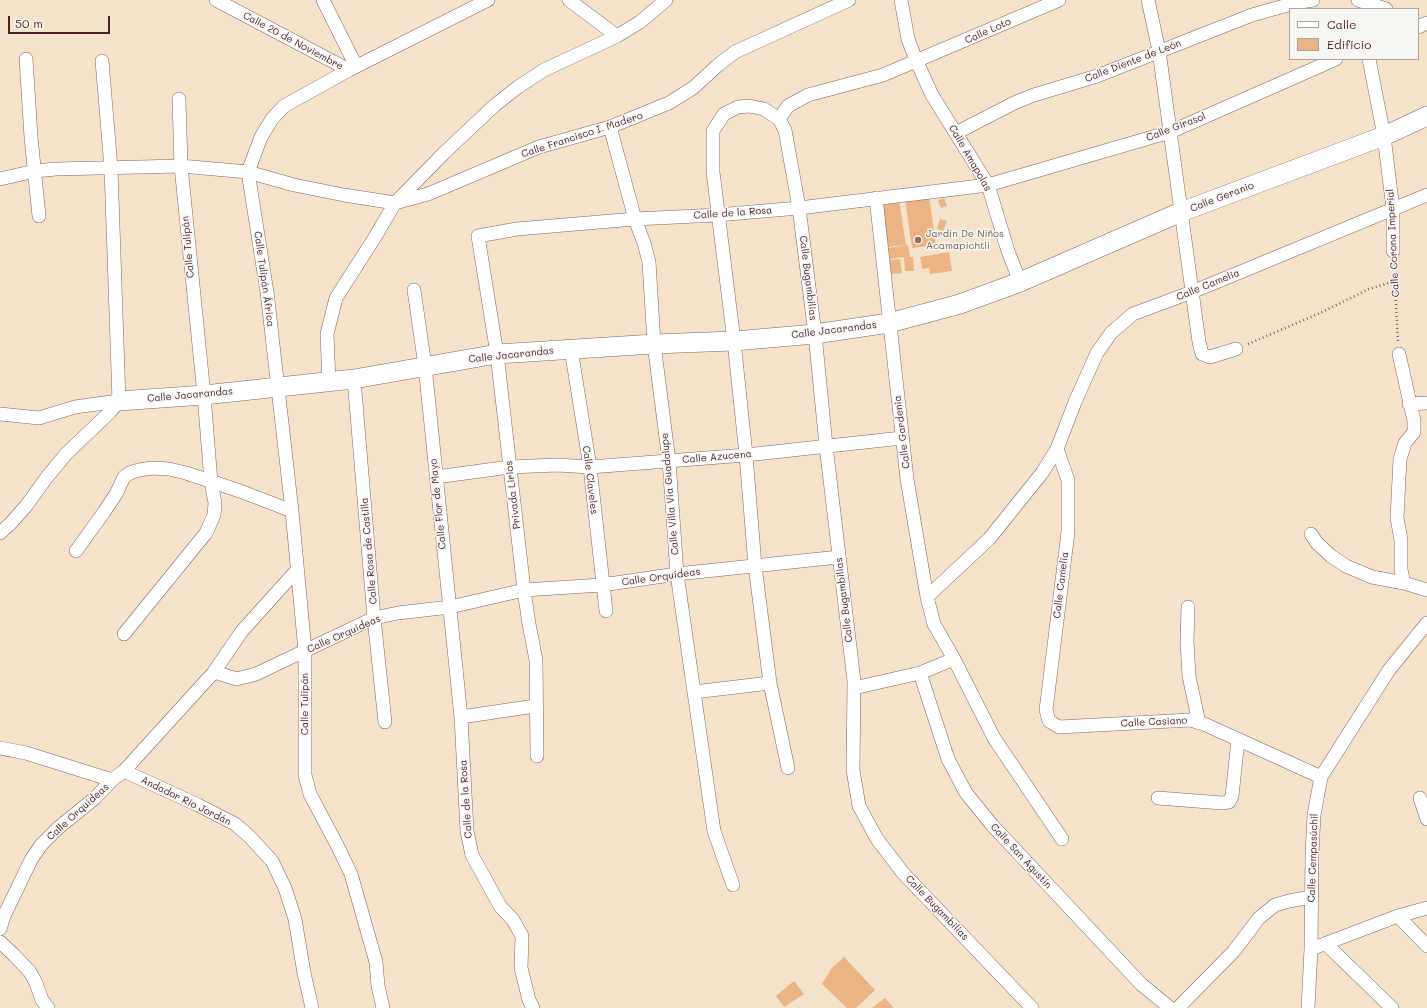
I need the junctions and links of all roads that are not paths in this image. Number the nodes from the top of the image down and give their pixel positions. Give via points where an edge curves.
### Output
1 (216, 0) edge
2 (323, 0) edge
3 (488, 0) edge
4 (569, 0) edge
5 (666, 0) edge
6 (849, 0) edge
7 (901, 0) edge
8 (1059, 0) edge
9 (1148, 0) edge
10 (1313, 0) edge
11 (1358, 0) edge
12 (1383, 8) edge
13 (617, 36) junction
14 (1159, 51) junction
15 (26, 58) dead end
16 (916, 60) junction
17 (1334, 60) edge
18 (1369, 60) edge
19 (102, 61) dead end
20 (353, 68) junction
21 (179, 99) dead end
22 (1427, 116) edge
23 (782, 125) junction
24 (610, 127) junction
25 (1170, 132) junction
26 (956, 133) junction
27 (1384, 136) junction
28 (181, 166) junction
29 (111, 168) junction
30 (35, 171) junction
31 (248, 172) junction
32 (0, 179) edge
33 (988, 185) junction
34 (1427, 195) edge
35 (876, 198) junction
36 (394, 203) junction
37 (799, 208) junction
38 (1393, 209) junction
39 (1181, 212) junction
40 (717, 215) junction
41 (39, 216) dead end
42 (635, 219) junction
43 (478, 236) joint
44 (1393, 251) road end
45 (1020, 282) junction
46 (414, 290) dead end
47 (1192, 292) junction
48 (889, 323) junction
49 (815, 334) junction
50 (734, 341) junction
51 (654, 344) junction
52 (571, 349) junction
53 (1236, 349) road end
54 (497, 354) junction
55 (1399, 354) road end
56 (425, 366) junction
57 (354, 379) junction
58 (329, 382) junction
59 (278, 387) junction
60 (204, 395) junction
61 (118, 401) junction
62 (1427, 403) edge
63 (1409, 404) junction
64 (0, 414) edge
65 (902, 438) junction
66 (826, 446) junction
67 (1057, 449) junction
68 (746, 455) junction
69 (669, 461) junction
70 (510, 467) junction
71 (590, 467) junction
72 (436, 476) junction
73 (211, 482) junction
74 (292, 511) junction
75 (0, 533) edge
76 (1311, 534) dead end
77 (76, 551) dead end
78 (839, 557) junction
79 (755, 566) junction
80 (298, 570) junction
81 (677, 574) junction
82 (1404, 583) junction
83 (602, 586) junction
84 (524, 590) junction
85 (1427, 590) edge
86 (927, 597) junction
87 (450, 607) junction
88 (1188, 607) dead end
89 (606, 611) dead end
90 (374, 618) junction
91 (1427, 623) edge
92 (124, 634) dead end
93 (305, 651) junction
94 (954, 659) junction
95 (214, 672) junction
96 (920, 673) junction
97 (770, 683) junction
98 (854, 688) junction
99 (694, 692) junction
100 (535, 706) junction
101 (461, 717) junction
102 (385, 722) dead end
103 (1049, 722) joint
104 (1199, 723) junction
105 (1238, 740) junction
106 (0, 748) edge
107 (537, 756) dead end
108 (788, 768) dead end
109 (124, 771) junction
110 (1320, 776) junction
111 (112, 780) junction
112 (1158, 798) dead end
113 (1420, 798) dead end
114 (1427, 819) edge
115 (1062, 839) dead end
116 (733, 885) dead end
117 (1311, 897) junction
118 (1427, 908) edge
119 (1398, 916) junction
120 (0, 929) edge
121 (0, 942) edge
122 (1326, 944) junction
123 (1427, 946) edge
124 (1311, 949) junction
125 (48, 1008) edge
126 (312, 1008) edge
127 (383, 1008) edge
128 (533, 1008) edge
129 (1032, 1008) edge
130 (1170, 1008) edge
131 (1178, 1008) edge
132 (1308, 1008) edge
133 (1392, 1008) edge

1 - 20 street, Calle 20 de Noviembre
2 - 20 street
3 - 20 street
4 - 13 street
5 - 13 street via 640,22
6 - 24 street, Calle Francisco I. Madero via 735,52 693,88 669,103
7 - 16 street, Calle Amapolas via 908,39
8 - 16 street, Calle Loto via 976,37
9 - 14 street
10 - 14 street, Calle Diente de León via 1252,15
11 - 12 street
13 - 36 street via 544,70 518,87 495,105
14 - 25 street
14 - 26 street, Calle Diente de León via 1097,76 1014,103
15 - 30 street
16 - 23 street via 883,75 808,95 788,106
16 - 26 street, Calle Amapolas via 932,95
17 - 25 street, Calle Girasol
18 - 27 street, Calle Corona Imperial
19 - 29 street
20 - 31 street via 284,106 261,137
21 - 28 street, Calle Tulipán
22 - 27 street, Calle Geranio
23 - 37 street, Calle Bugambilias
23 - 40 street via 764,109 749,106 738,107 724,114 713,131
24 - 36 street, Calle Francisco I. Madero via 540,147 428,194
24 - 42 street, Calle Villa Vía Guadalupe
25 - 33 street, Calle Girasol
25 - 39 street
26 - 33 street, Calle Amapolas
27 - 38 street, Calle Corona Imperial
27 - 39 street, Calle Geranio
28 - 29 street, Calle Francisco I. Madero
28 - 31 street, Calle Francisco I. Madero
28 - 60 street, Calle Tulipán
29 - 30 street, Calle Francisco I. Madero
29 - 61 street
30 - 32 street, Calle Francisco I. Madero
30 - 41 street
31 - 36 street, Calle Francisco I. Madero via 294,186
31 - 59 street, Calle Tulipán África via 267,292
33 - 35 street, Calle de la Rosa
33 - 45 street, Calle Amapolas
34 - 38 street, Calle Camelia
35 - 37 street, Calle de la Rosa
35 - 48 street, Calle Gardenia
36 - 58 street via 336,298 327,334
37 - 40 street, Calle de la Rosa
37 - 49 street, Calle Bugambilias
38 - 44 street, Calle Corona Imperial
38 - 47 street, Calle Camelia
39 - 45 street, Calle Geranio
39 - 47 street
40 - 42 street, Calle de la Rosa
40 - 50 street
42 - 43 street, Calle de la Rosa via 517,229
42 - 51 street, Calle Villa Vía Guadalupe via 649,262
43 - 54 street, Privada Lirios
45 - 48 street, Calle Jacarandas via 960,304
46 - 56 street, Calle Flor de Mayo
47 - 53 street via 1202,354 1210,357
47 - 67 street, Calle Camelia via 1134,314 1111,333 1097,353
48 - 49 street, Calle Jacarandas
48 - 65 street, Calle Gardenia
49 - 50 street, Calle Jacarandas
49 - 66 street, Calle Bugambilias
50 - 51 street, Calle Jacarandas
50 - 68 street
51 - 52 street, Calle Jacarandas
51 - 69 street, Calle Villa Vía Guadalupe
52 - 54 street, Calle Jacarandas
52 - 71 street, Calle Claveles
54 - 56 street, Calle Jacarandas
54 - 70 street, Privada Lirios
55 - 63 street
56 - 57 street, Calle Jacarandas
56 - 72 street, Calle Flor de Mayo
57 - 58 street, Calle Jacarandas
57 - 90 street, Calle Rosa de Castilla
58 - 59 street, Calle Jacarandas
59 - 60 street, Calle Jacarandas
59 - 74 street, Calle Tulipán
60 - 61 street, Calle Jacarandas
60 - 73 street, Calle Tulipán
61 - 64 street, Calle Jacarandas via 75,407 39,418
61 - 75 street via 66,454 26,506
62 - 63 street
63 - 82 street via 1414,432 1405,443 1400,459 1397,518
65 - 66 street, Calle Azucena
65 - 86 street, Calle Gardenia
66 - 68 street, Calle Azucena
66 - 78 street, Calle Bugambilias
67 - 86 street, Calle Camelia via 1042,473 989,539
67 - 103 street, Calle Camelia via 1068,480 1068,532 1046,710
68 - 69 street, Calle Azucena
68 - 79 street
69 - 71 street, Calle Azucena
69 - 81 street, Calle Villa Vía Guadalupe
70 - 71 street, Calle Azucena
70 - 72 street, Calle Azucena
70 - 84 street, Privada Lirios
71 - 83 street, Calle Claveles
72 - 87 street, Calle Flor de Mayo
73 - 74 street
73 - 77 street via 169,469 152,468 130,473 124,477 108,506
73 - 92 street, Calle Tulipán via 215,503 214,515 206,533
74 - 80 street, Calle Tulipán
76 - 82 street via 1317,543 1346,566 1372,577
78 - 79 street, Calle Orquídeas
78 - 98 street, Calle Bugambilias
79 - 81 street, Calle Orquídeas
79 - 97 street
80 - 93 street, Calle Tulipán
80 - 95 street via 242,631
81 - 83 street, Calle Orquídeas
81 - 99 street, Calle Villa Vía Guadalupe
82 - 85 street
83 - 84 street, Calle Orquídeas
83 - 89 street, Calle Claveles
84 - 87 street, Calle Orquídeas
84 - 100 street, Privada Lirios via 536,660
86 - 94 street, Calle Gardenia via 934,624
87 - 90 street, Calle Orquídeas
87 - 101 street, Calle Flor de Mayo
88 - 104 street via 1186,642 1189,676
90 - 93 street, Calle Orquídeas
90 - 102 street, Calle Rosa de Castilla
91 - 110 street, Calle Cempasúchil via 1389,670
93 - 95 street, Calle Orquídeas via 256,674 237,679
93 - 127 street, Calle Tulipán via 305,775 310,794 351,874 376,962
94 - 96 street
94 - 115 street, Calle Gardenia via 994,738
95 - 109 street, Calle Orquídeas
96 - 98 street
96 - 130 street, Calle San Agustín via 948,759 966,793 992,825 1141,984
97 - 99 street
97 - 108 street
98 - 129 street, Calle Bugambilias via 853,770 859,806 877,839 903,872
99 - 116 street, Calle Villa Vía Guadalupe via 714,831
100 - 101 street
100 - 107 street, Privada Lirios
101 - 128 street, Calle de la Rosa via 467,831 472,855 500,906 513,920 522,936 521,968
103 - 104 street, Calle Casiano via 1059,727 1190,720
104 - 105 street, Calle Casiano
105 - 110 street, Calle Casiano
105 - 112 street via 1232,796 1229,802
106 - 111 street via 26,753
109 - 111 street, Calle Orquídeas
109 - 126 street, Andador Río Jordán via 235,824 272,861 294,919
110 - 117 street, Calle Cempasúchil via 1314,815
111 - 120 street, Calle Orquídeas via 41,845 31,860
113 - 114 street
117 - 124 street, Calle Cempasúchil
117 - 131 street via 1275,905 1259,918 1234,951
118 - 119 street
119 - 122 street
119 - 123 street
121 - 125 street via 30,972
122 - 124 street
122 - 133 street
124 - 132 street, Calle Cempasúchil

